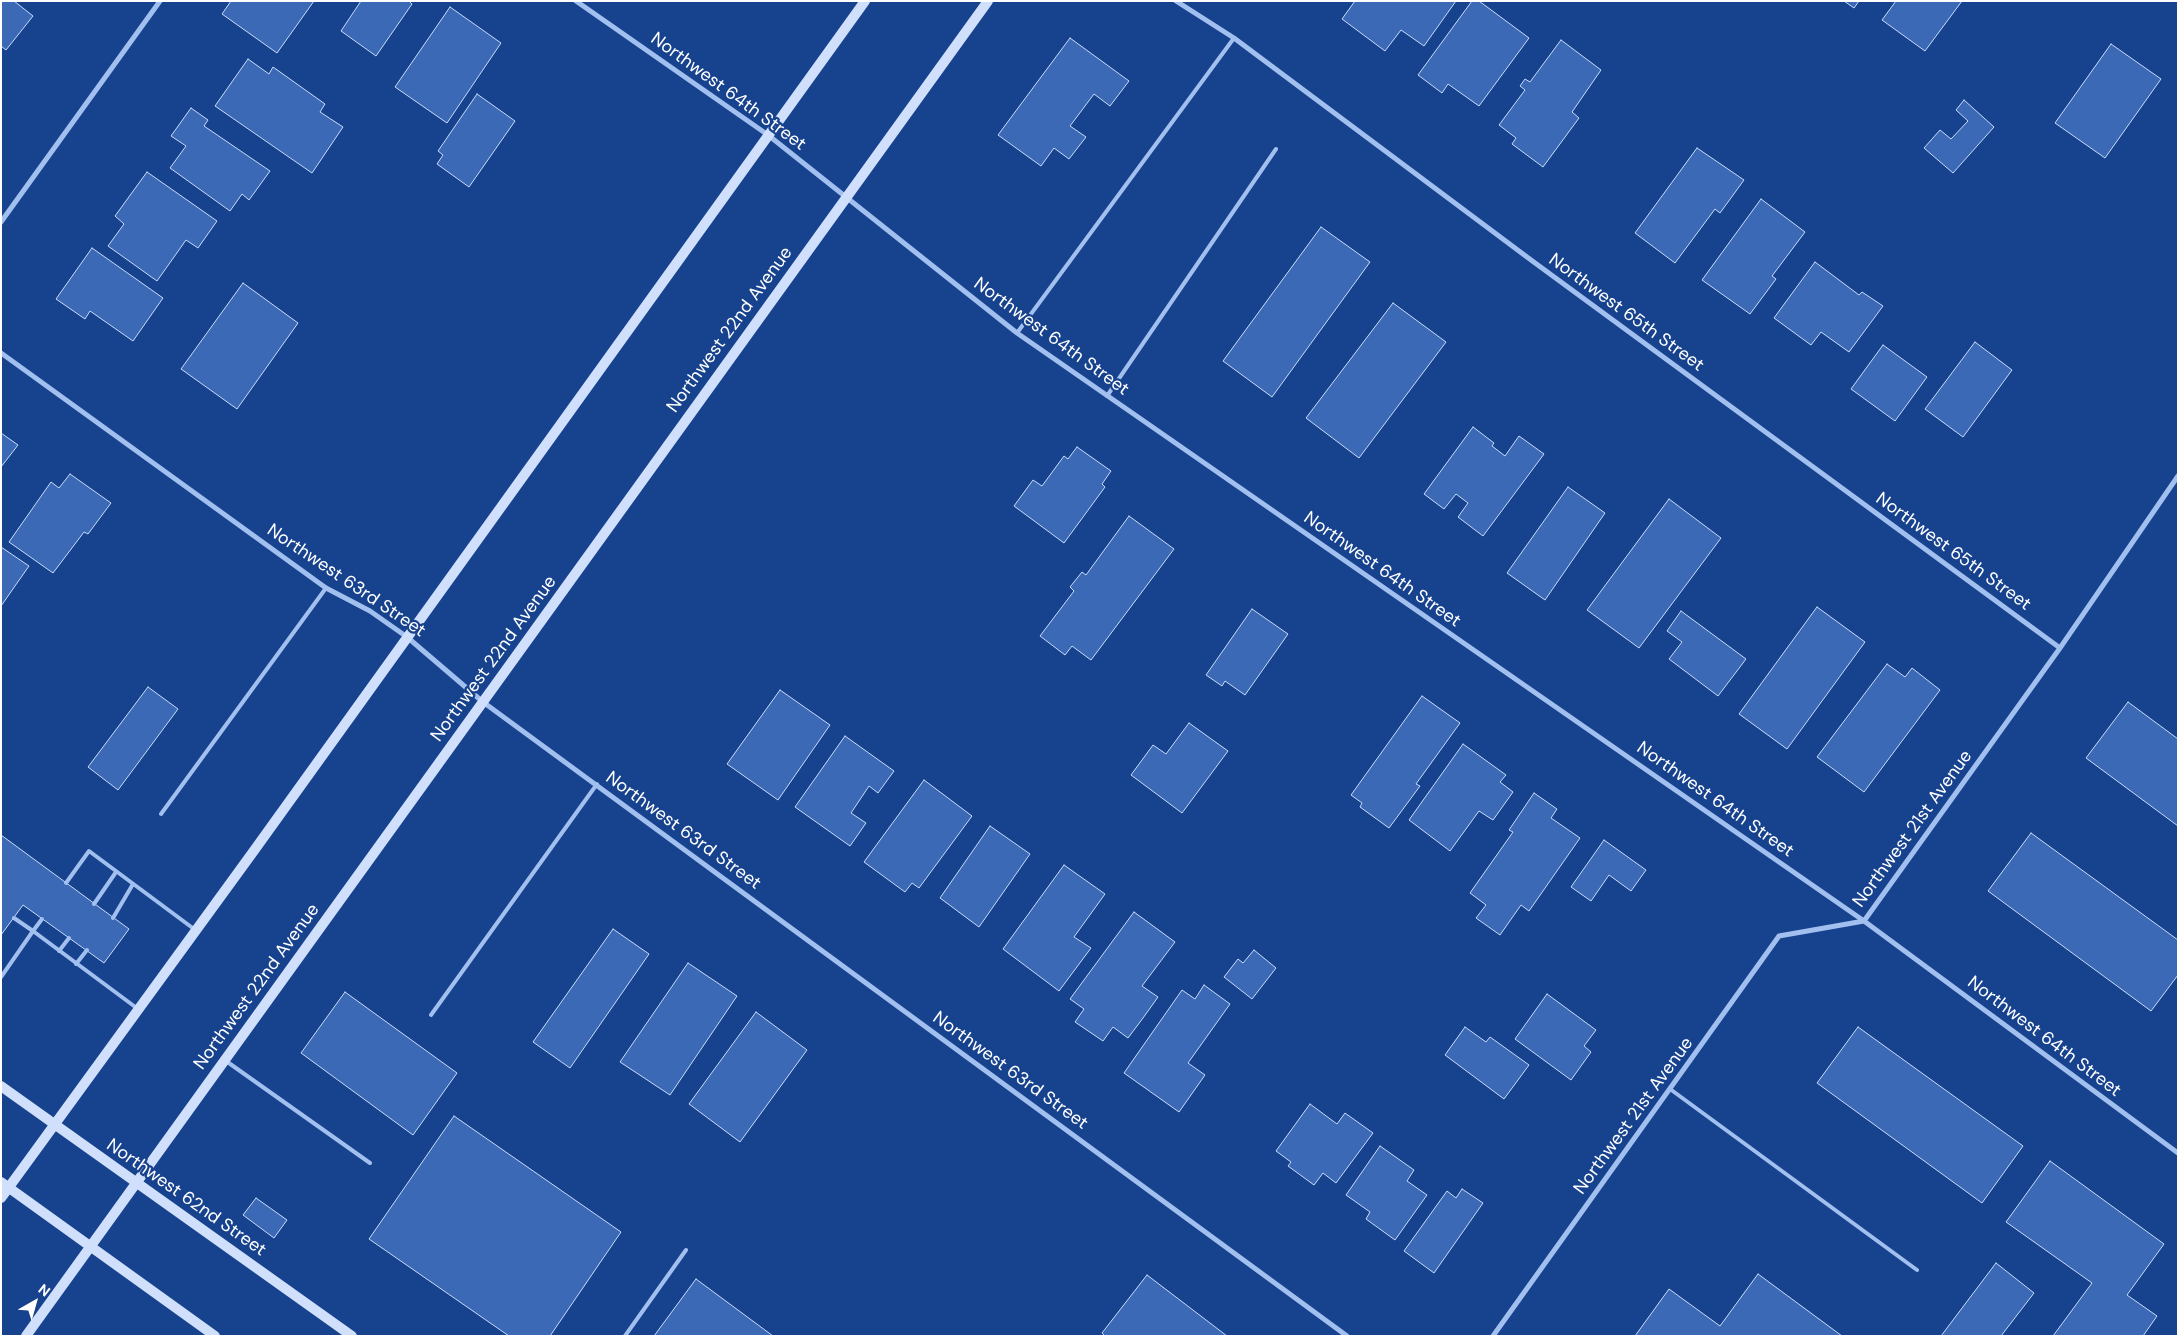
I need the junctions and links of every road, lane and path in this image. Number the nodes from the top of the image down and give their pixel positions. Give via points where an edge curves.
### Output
1 (160, 1) edge
2 (576, 1) edge
3 (865, 1) edge
4 (988, 1) edge
5 (1176, 1) edge
6 (1234, 38) junction
7 (768, 135) junction
8 (1276, 149) dead end
9 (846, 198) junction
10 (1, 222) edge
11 (1017, 334) junction
12 (1, 353) edge
13 (1107, 396) junction
14 (2178, 476) edge
15 (326, 588) junction
16 (407, 637) junction
17 (2060, 648) junction
18 (483, 702) junction
19 (597, 784) junction
20 (161, 814) dead end
21 (116, 872) junction
22 (66, 883) dead end
23 (133, 884) junction
24 (94, 904) dead end
25 (14, 918) dead end
26 (113, 918) dead end
27 (42, 919) dead end
28 (1864, 921) junction
29 (33, 931) junction
30 (196, 931) junction
31 (69, 938) dead end
32 (87, 950) dead end
33 (59, 951) junction
34 (76, 964) junction
35 (2, 975) edge
36 (138, 1009) junction
37 (432, 1015) dead end
38 (224, 1060) junction
39 (1, 1086) edge
40 (1670, 1089) junction
41 (53, 1124) junction
42 (2178, 1153) edge
43 (370, 1163) dead end
44 (136, 1182) junction
45 (5, 1184) edge
46 (1, 1198) edge
47 (91, 1246) junction
48 (686, 1250) dead end
49 (1917, 1270) dead end
50 (26, 1336) edge
51 (215, 1336) edge
52 (352, 1336) edge
53 (625, 1336) edge
54 (1347, 1336) edge
55 (1493, 1336) edge

1 - 10 street
2 - 7 street, Northwest 64th Street
3 - 7 main road
4 - 9 main road, Northwest 22nd Avenue
5 - 6 street, Northwest 65th Street
6 - 11 lane
6 - 17 street, Northwest 65th Street
7 - 9 street, Northwest 64th Street
7 - 16 main road
8 - 13 lane
9 - 11 street, Northwest 64th Street
9 - 18 main road, Northwest 22nd Avenue
11 - 13 street, Northwest 64th Street
12 - 15 street, Northwest 63rd Street
13 - 28 street, Northwest 64th Street
14 - 17 street, Northwest 21st Avenue
15 - 16 street, Northwest 63rd Street via 370,611
15 - 20 lane
16 - 18 street, Northwest 63rd Street
16 - 30 main road
17 - 28 street, Northwest 21st Avenue
18 - 19 street, Northwest 63rd Street
18 - 38 main road, Northwest 22nd Avenue
19 - 37 lane
19 - 54 street, Northwest 63rd Street
21 - 22 lane via 89,852
21 - 23 lane
21 - 24 lane
23 - 26 lane
23 - 30 lane
25 - 29 lane
27 - 29 lane
28 - 40 street, Northwest 21st Avenue via 1779,936
28 - 42 street, Northwest 64th Street
29 - 33 lane
29 - 35 lane
30 - 36 main road
31 - 33 lane
32 - 34 lane
33 - 34 lane
34 - 36 lane
36 - 41 main road
38 - 43 lane
38 - 44 main road, Northwest 22nd Avenue
39 - 41 main road, Northwest 62nd Street
40 - 49 lane
40 - 55 street, Northwest 21st Avenue
41 - 44 main road, Northwest 62nd Street
41 - 45 main road
44 - 47 main road, Northwest 22nd Avenue
44 - 52 main road, Northwest 62nd Street
45 - 46 main road
45 - 47 main road
47 - 50 main road, Northwest 22nd Avenue
47 - 51 main road
48 - 53 lane

